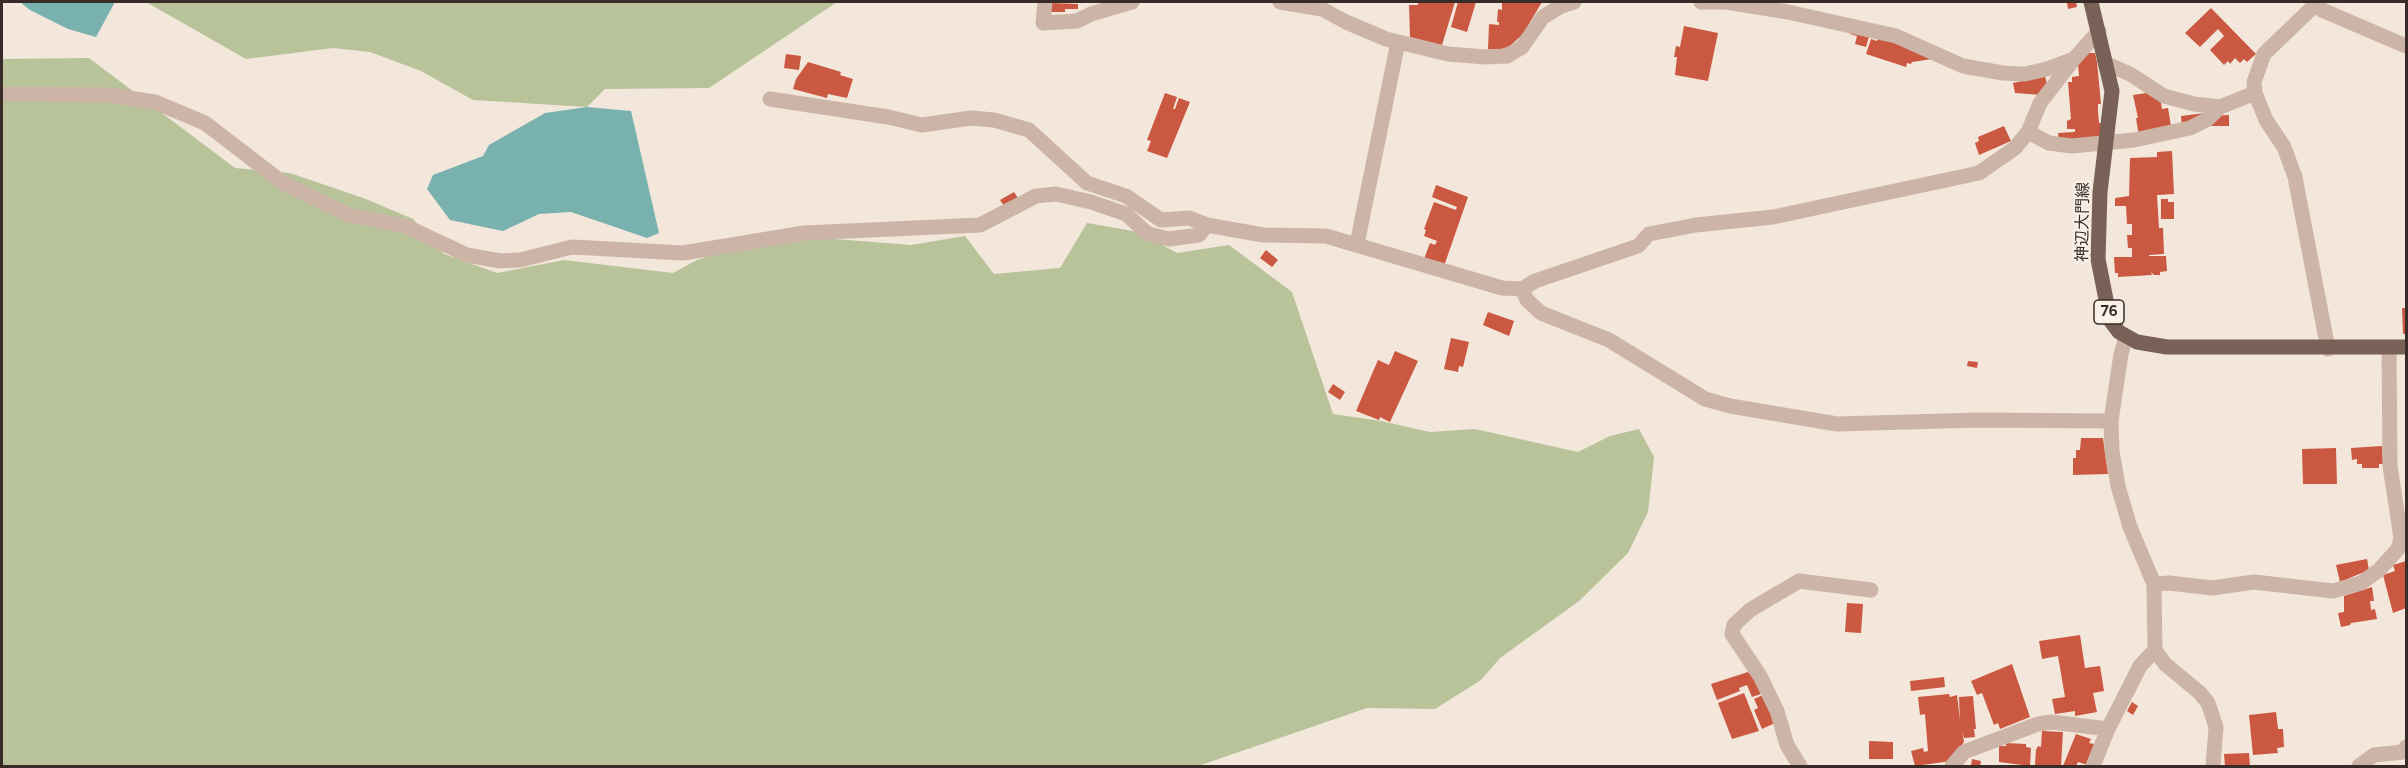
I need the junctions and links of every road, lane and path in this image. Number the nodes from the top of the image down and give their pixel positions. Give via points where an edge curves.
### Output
1 (1045, 2) edge
2 (1132, 2) edge
3 (1280, 2) edge
4 (1574, 2) edge
5 (1701, 2) edge
6 (2091, 2) edge
7 (2317, 2) edge
8 (2099, 31) junction
9 (1398, 42) junction
10 (2406, 46) edge
11 (2074, 59) junction
12 (2105, 63) junction
13 (2255, 93) junction
14 (2, 94) edge
15 (770, 99) dead end
16 (2220, 107) junction
17 (2028, 132) junction
18 (2108, 141) junction
19 (1207, 225) junction
20 (1357, 244) junction
21 (1522, 288) junction
22 (2126, 337) junction
23 (2389, 347) junction
24 (2406, 347) edge
25 (2328, 349) junction
26 (2111, 421) junction
27 (2404, 539) edge
28 (2154, 584) junction
29 (1871, 591) dead end
30 (2155, 650) junction
31 (2108, 729) junction
32 (2406, 747) edge
33 (1800, 766) edge
34 (1952, 766) edge
35 (2093, 766) edge
36 (2213, 766) edge
37 (2359, 766) edge

1 - 2 street via 1043,22 1077,21
3 - 9 street via 1322,9
4 - 9 street via 1543,17 1522,47 1507,56 1448,54
5 - 11 street via 1788,12 1896,36 1963,66 2003,73 2025,74
6 - 8 main road, 神辺大門線 / 76
7 - 10 street via 2322,10
7 - 13 street via 2264,54 2254,82
8 - 11 street
8 - 12 main road, 神辺大門線 / 76
9 - 20 street
11 - 17 street via 2040,103
12 - 16 street via 2164,96
12 - 18 main road, 神辺大門線 / 76 via 2112,91
13 - 16 street
13 - 25 street via 2295,177
14 - 19 street via 109,95 155,102 205,123 283,183 348,215 405,226 467,255 500,261 572,247 683,254 804,233 980,225 1036,196 1056,194 1126,214 1148,234 1169,239 1199,235
15 - 19 street via 922,125 971,118 1029,130 1087,183 1126,196 1161,220 1190,218
16 - 18 street via 2190,128 2134,140
17 - 18 street via 2049,143 2072,146
17 - 21 street via 2015,148 1979,173 1773,217 1649,234 1638,246
18 - 22 main road, 神辺大門線 / 76 via 2100,192 2098,260 2110,320
19 - 20 street via 1263,235 1326,237
20 - 21 street via 1502,288
21 - 26 street via 1527,300 1541,313 1609,340 1705,399 1730,406 1837,424
22 - 25 main road, 76 via 2167,347
22 - 26 street
23 - 24 main road, 76
23 - 25 main road, 76
23 - 27 street via 2390,466
26 - 28 street via 2118,486
27 - 28 street via 2379,570 2347,589 2333,591 2254,582 2212,588
28 - 30 street
29 - 33 street via 1799,581 1750,610 1734,625 1732,634 1760,676 1777,711 1787,745
30 - 31 street via 2139,666
30 - 36 street via 2208,703 2216,727
31 - 34 street via 2038,724 1964,752
31 - 35 street
32 - 37 street via 2403,752 2374,755

